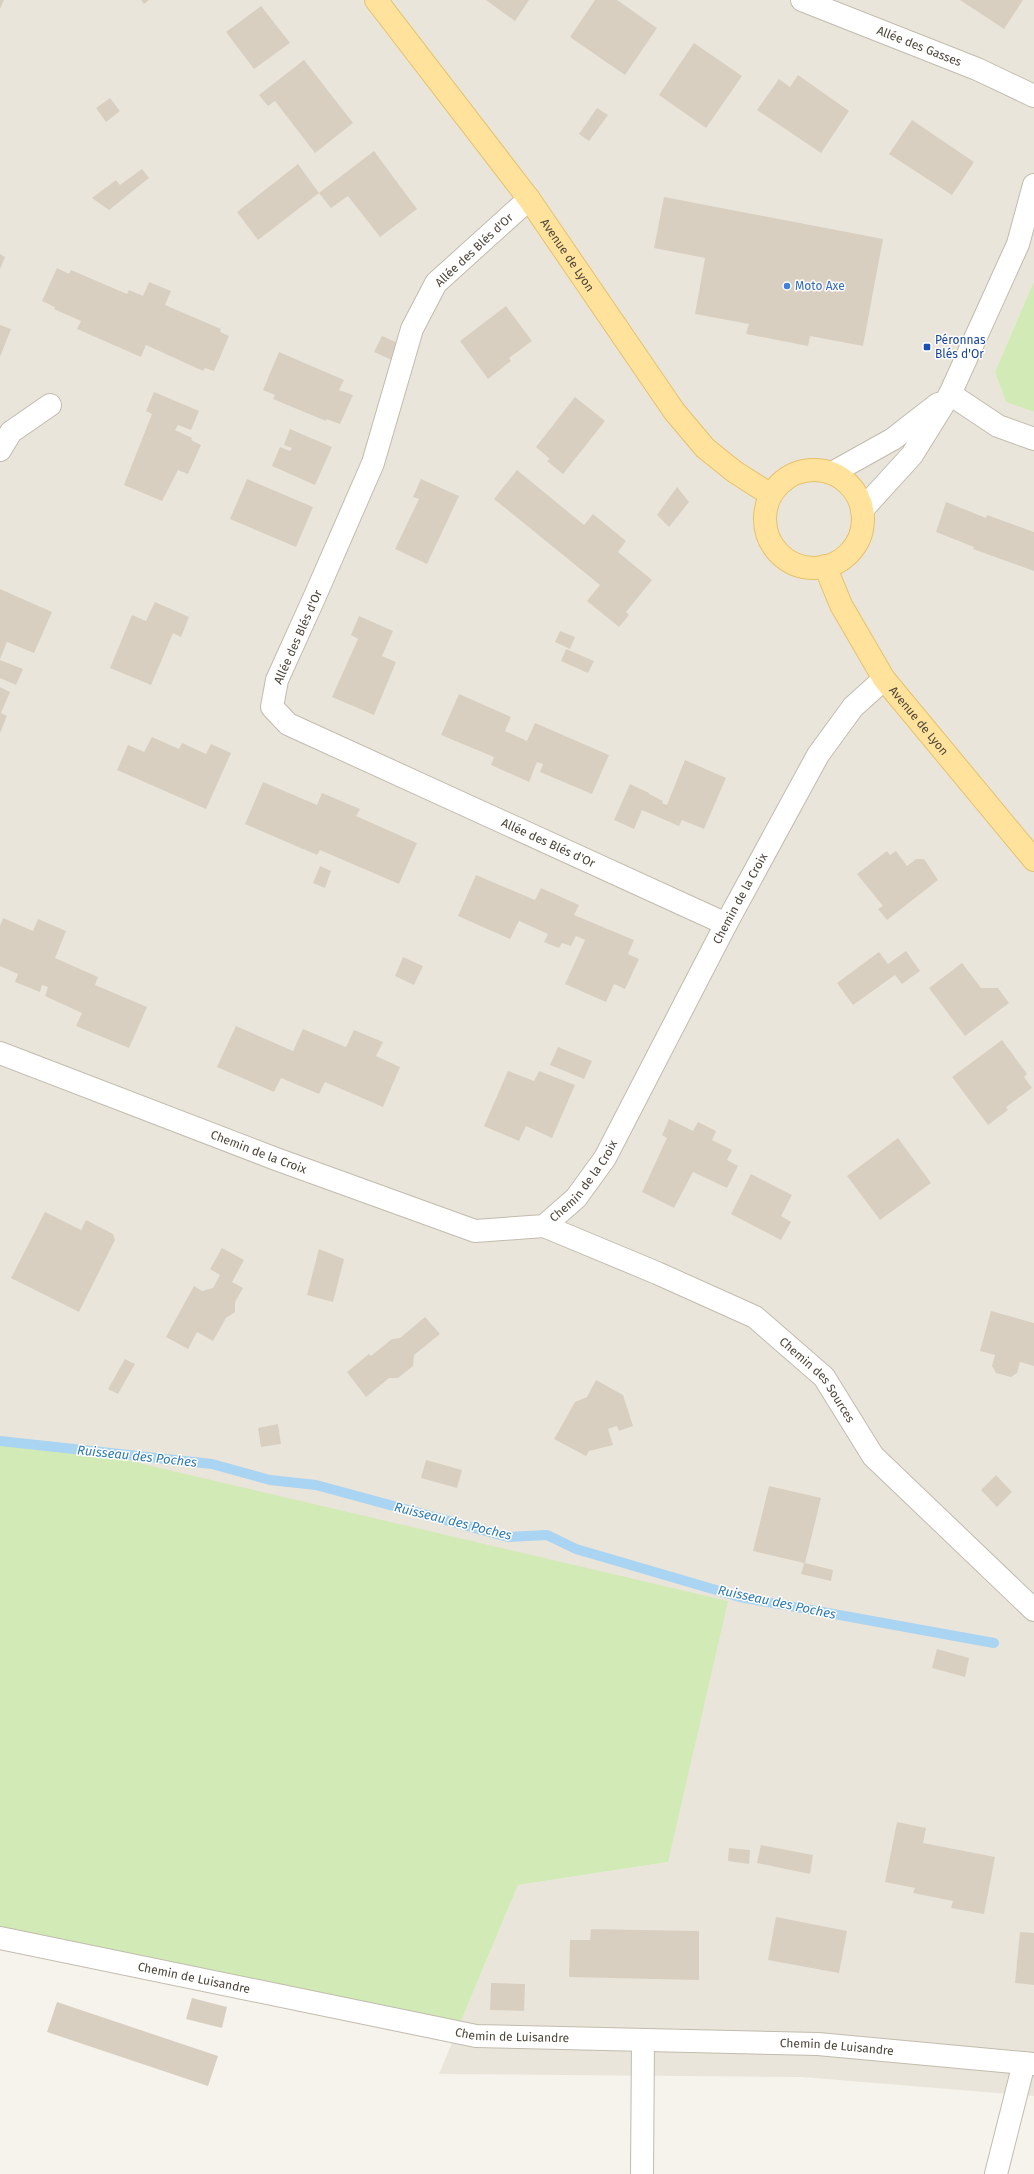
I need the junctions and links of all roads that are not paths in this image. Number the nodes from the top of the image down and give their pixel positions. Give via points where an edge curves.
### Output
1 (376, 0) edge
2 (802, 0) edge
3 (1034, 96) edge
4 (1034, 185) edge
5 (529, 199) junction
6 (950, 394) junction
7 (50, 405) dead end
8 (1034, 439) edge
9 (0, 450) edge
10 (832, 473) junction
11 (771, 495) junction
12 (862, 510) junction
13 (825, 566) junction
14 (884, 679) junction
15 (1034, 860) edge
16 (726, 924) junction
17 (0, 1053) edge
18 (544, 1226) junction
19 (1034, 1610) edge
20 (0, 1938) edge
21 (643, 2040) junction
22 (1029, 2064) edge
23 (642, 2174) edge
24 (996, 2174) edge

1 - 5 main road, Avenue de Lyon
2 - 3 street, Allée des Gasses via 977,69
4 - 6 street via 1018,244
5 - 11 main road, Avenue de Lyon via 678,416 705,448 735,472
5 - 16 street, Allée des Blés d'Or via 436,283 412,329 373,463 277,680 272,707 288,724
6 - 8 street via 998,426
6 - 10 street via 893,439
6 - 12 street via 912,455
7 - 9 street via 11,432
10 - 11 main road via 815,469 798,472 782,481
10 - 12 main road via 846,481 857,494
11 - 13 main road via 765,521 768,536 776,549 787,560 801,566
12 - 13 main road via 859,539 839,561
13 - 14 main road, Avenue de Lyon via 841,605
14 - 15 main road, Avenue de Lyon
14 - 16 street, Chemin de la Croix via 853,707 818,755
16 - 18 street, Chemin de la Croix via 605,1158 576,1198
17 - 18 street, Chemin de la Croix via 276,1159 475,1231
18 - 19 street, Chemin des Sources via 755,1317 824,1377 873,1456
20 - 21 street, Chemin de Luisandre via 476,2036
21 - 22 street, Chemin de Luisandre via 818,2044
21 - 23 street
22 - 24 street

